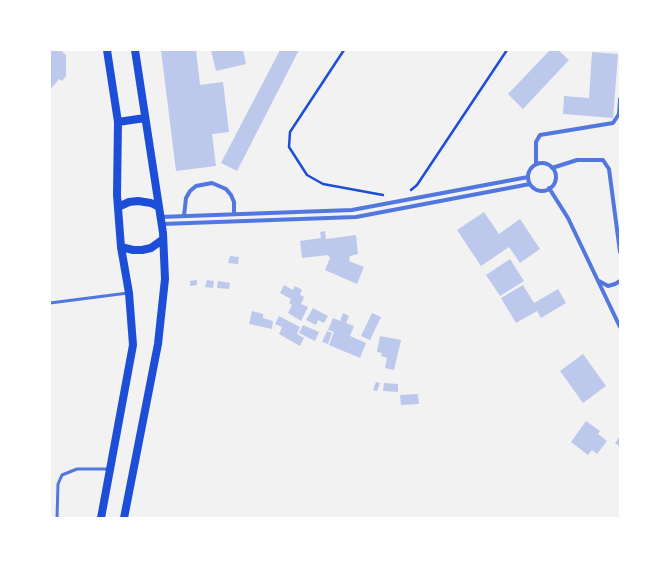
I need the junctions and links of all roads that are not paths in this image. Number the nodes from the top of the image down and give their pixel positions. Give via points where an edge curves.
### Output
1 (107, 50) edge
2 (135, 50) edge
3 (620, 99) edge
4 (145, 118) junction
5 (118, 122) junction
6 (536, 164) junction
7 (552, 168) junction
8 (528, 177) junction
9 (530, 184) junction
10 (549, 188) junction
11 (157, 206) junction
12 (118, 207) junction
13 (234, 214) junction
14 (184, 216) junction
15 (160, 220) junction
16 (162, 240) junction
17 (121, 247) junction
18 (620, 252) edge
19 (598, 280) junction
20 (620, 281) edge
21 (129, 293) junction
22 (50, 303) edge
23 (620, 327) edge
24 (111, 469) junction
25 (57, 518) edge
26 (101, 518) edge
27 (124, 518) edge

1 - 5 main road
2 - 4 main road
3 - 6 street via 619,114 613,123 540,134 536,142
4 - 5 main road
4 - 11 main road
5 - 12 main road
6 - 7 street via 545,163
6 - 8 street via 529,171
7 - 10 street via 555,179
7 - 18 street via 577,160 603,160 609,169
8 - 9 street
8 - 13 street via 352,210
9 - 10 street via 537,190
9 - 15 street via 356,217
10 - 19 street via 568,218
11 - 12 main road via 151,202 138,201
11 - 15 main road
12 - 17 main road
13 - 14 street
13 - 14 street via 231,195 226,189 212,182 196,186 190,191 186,198
14 - 15 street
15 - 16 main road
16 - 17 main road via 151,248 142,250
16 - 27 main road via 165,279 158,344
17 - 21 main road
19 - 20 street via 608,286
19 - 23 street
21 - 22 lane
21 - 24 main road via 132,352
24 - 25 lane via 77,469 62,475 58,484
24 - 26 main road

